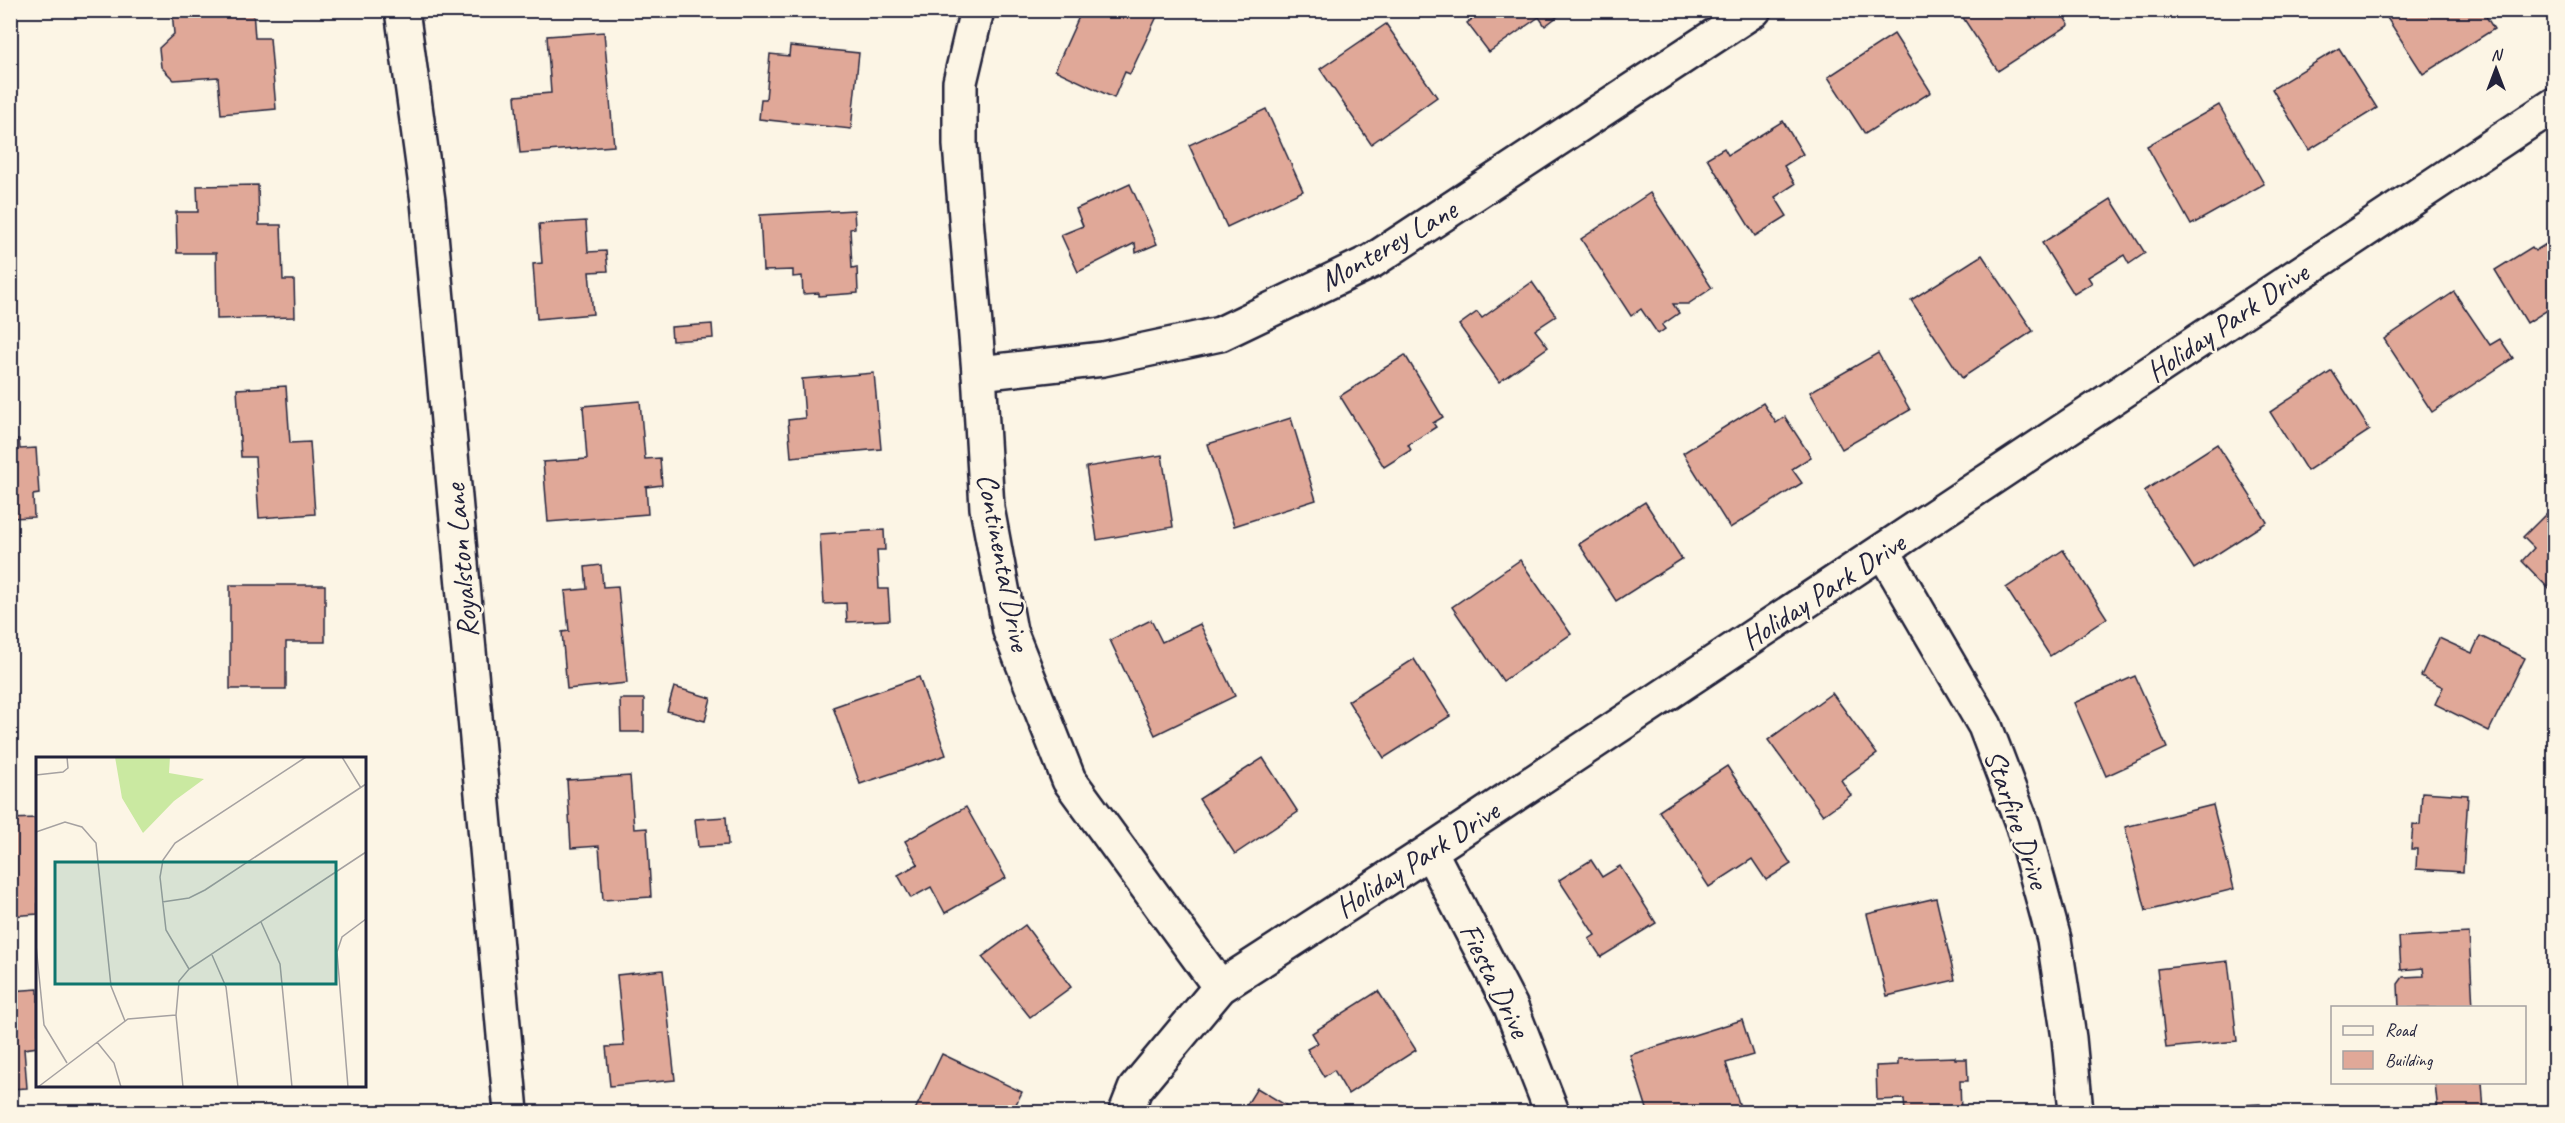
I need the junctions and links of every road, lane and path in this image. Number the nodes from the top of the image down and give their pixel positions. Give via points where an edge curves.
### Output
1 (402, 10) edge
2 (977, 10) edge
3 (1754, 10) edge
4 (2554, 105) edge
5 (979, 373) junction
6 (1884, 551) junction
7 (1430, 851) junction
8 (1220, 987) junction
9 (511, 1113) edge
10 (1126, 1113) edge
11 (1552, 1113) edge
12 (2076, 1113) edge

1 - 9 street, Royalston Lane via 429,213
2 - 5 street, Continental Drive via 960,82 960,145
3 - 5 street, Monterey Lane via 1372,261 1220,334 1103,359
4 - 6 street, Holiday Park Drive
5 - 8 street, Continental Drive via 987,508 1010,631 1034,695 1069,780
6 - 7 street, Holiday Park Drive
6 - 12 street, Starfire Drive via 1985,726 2023,826 2054,939
7 - 8 street, Holiday Park Drive
7 - 11 street, Fiesta Drive via 1511,1007
8 - 10 street, Holiday Park Drive via 1135,1089

